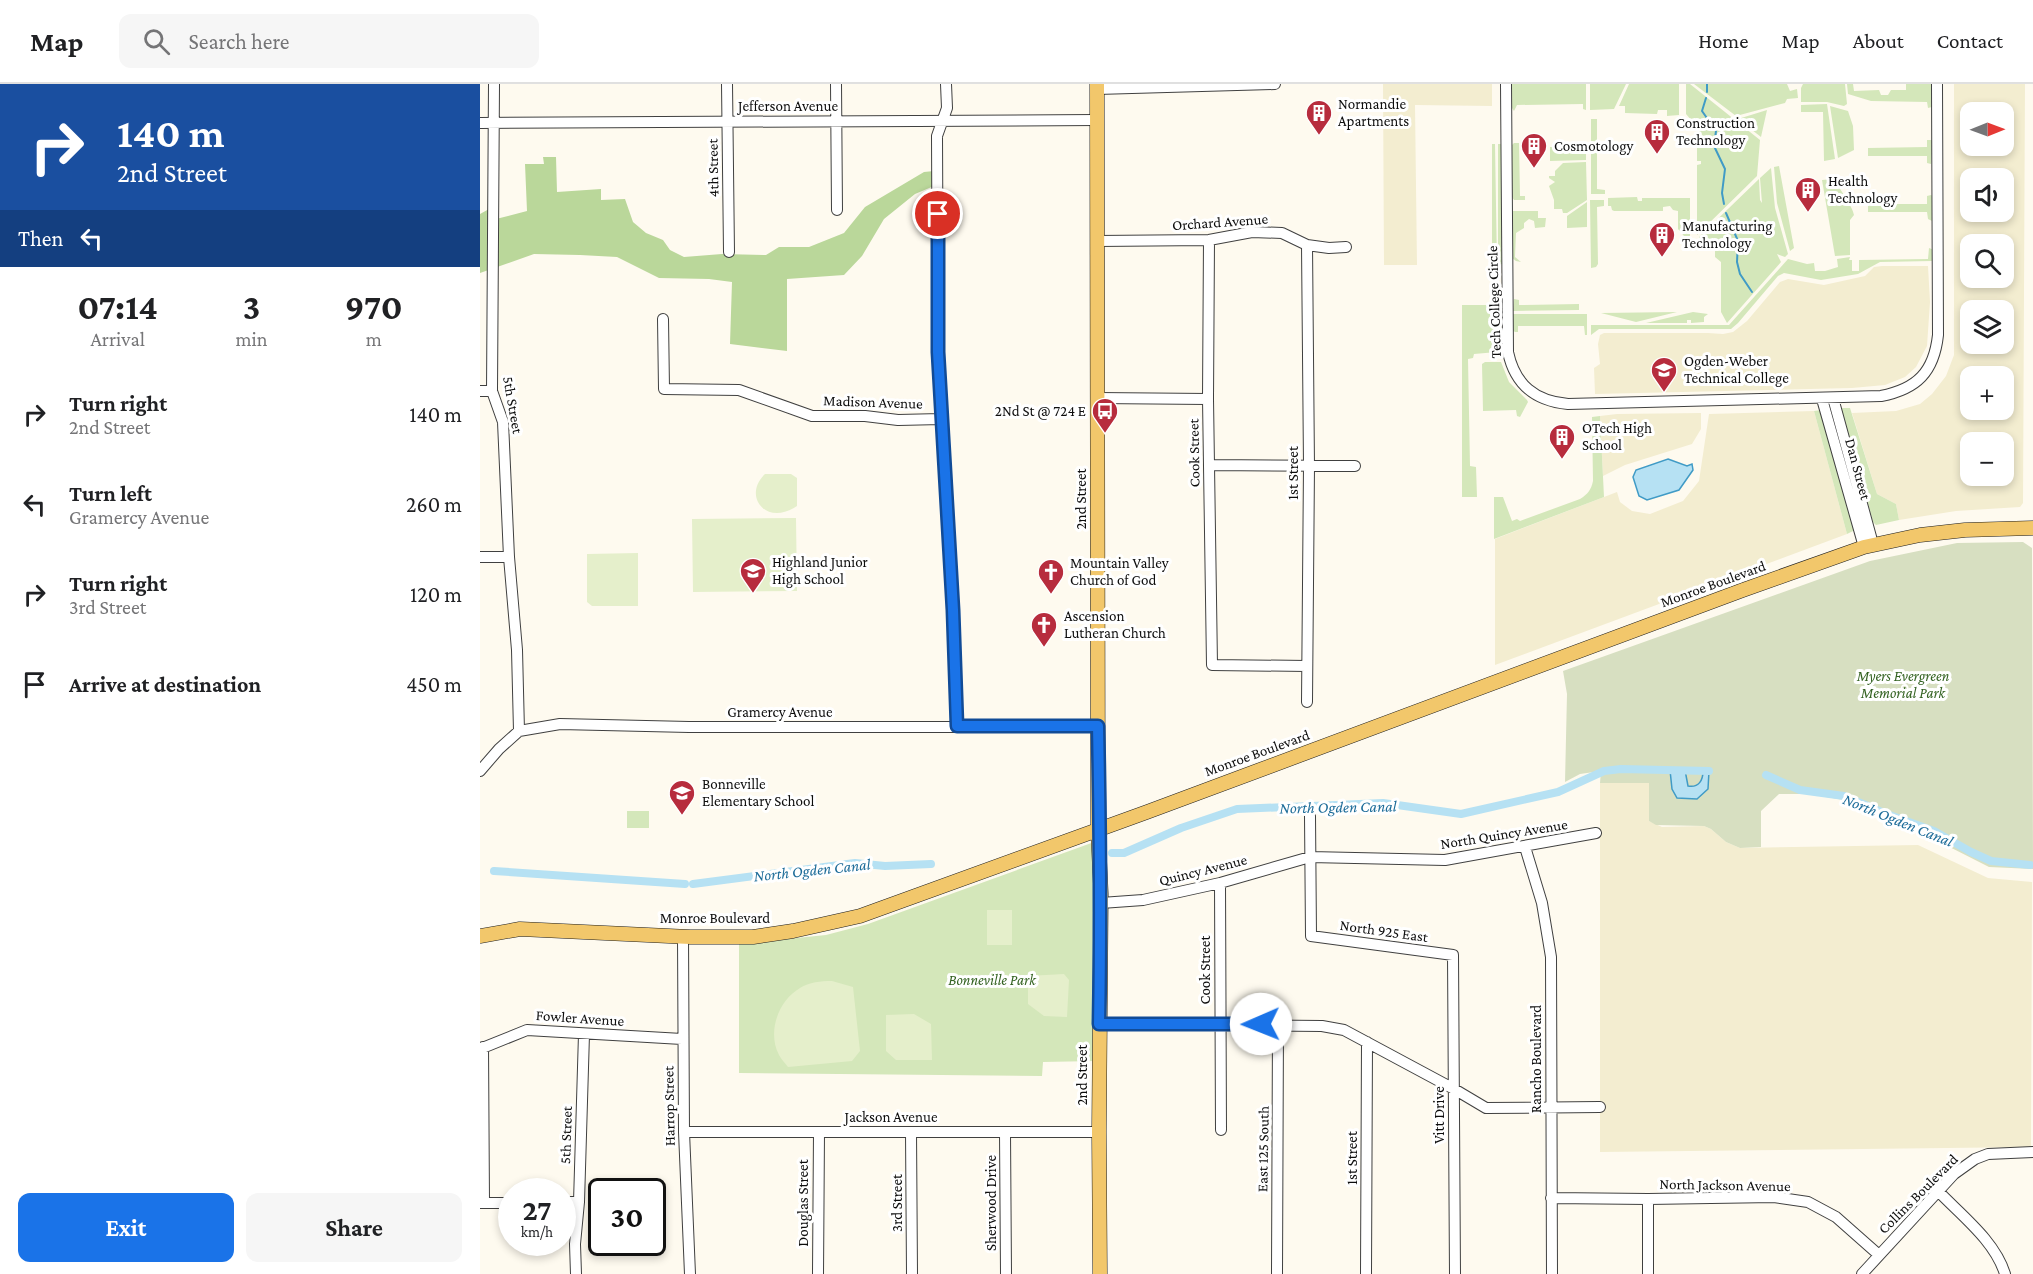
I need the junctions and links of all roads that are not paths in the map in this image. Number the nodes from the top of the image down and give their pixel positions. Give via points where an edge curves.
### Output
1 (494, 84) edge
2 (727, 84) edge
3 (836, 84) edge
4 (946, 84) edge
5 (1208, 84) edge
6 (1275, 84) edge
7 (1506, 84) edge
8 (1937, 84) edge
9 (1097, 86) edge
10 (836, 120) junction
11 (1097, 120) junction
12 (728, 121) junction
13 (943, 121) junction
14 (480, 123) edge
15 (494, 123) junction
16 (837, 210) dead end
17 (1209, 240) junction
18 (1097, 241) junction
19 (1307, 245) junction
20 (1346, 247) dead end
21 (729, 252) dead end
22 (663, 319) dead end
23 (480, 391) edge
24 (492, 391) junction
25 (1097, 398) junction
26 (1208, 399) junction
27 (1827, 399) junction
28 (941, 419) junction
29 (1210, 465) junction
30 (1309, 466) junction
31 (1355, 466) dead end
32 (2033, 528) edge
33 (1869, 546) junction
34 (480, 557) edge
35 (509, 557) junction
36 (1307, 666) junction
37 (1307, 702) dead end
38 (957, 726) junction
39 (1098, 726) junction
40 (519, 731) junction
41 (480, 771) edge
42 (1310, 816) dead end
43 (1098, 830) junction
44 (1596, 833) dead end
45 (1525, 847) junction
46 (1310, 857) junction
47 (1220, 883) junction
48 (1101, 903) junction
49 (480, 936) edge
50 (683, 936) junction
51 (1453, 955) joint
52 (1099, 1024) junction
53 (1220, 1024) junction
54 (1278, 1024) junction
55 (584, 1034) junction
56 (682, 1039) junction
57 (1367, 1042) junction
58 (481, 1048) edge
59 (1454, 1089) junction
60 (1600, 1107) dead end
61 (1551, 1108) junction
62 (1221, 1130) dead end
63 (684, 1132) junction
64 (819, 1132) junction
65 (912, 1132) junction
66 (1005, 1132) junction
67 (1099, 1132) junction
68 (2033, 1152) edge
69 (1938, 1191) junction
70 (1551, 1198) junction
71 (1648, 1199) junction
72 (579, 1202) joint
73 (482, 1203) edge
74 (498, 1203) edge
75 (1880, 1255) junction
76 (576, 1274) edge
77 (690, 1274) edge
78 (818, 1274) edge
79 (912, 1274) edge
80 (1006, 1274) edge
81 (1100, 1274) edge
82 (1277, 1274) edge
83 (1366, 1274) edge
84 (1455, 1274) edge
85 (1552, 1274) edge
86 (1648, 1274) edge
87 (1862, 1274) edge
88 (2005, 1274) edge

1 - 15 street, 5th Street
2 - 12 street, 4th Street
3 - 10 street
4 - 13 street
5 - 6 street
5 - 9 street
7 - 27 street, Tech College Circle via 1508,352 1519,380 1530,391 1541,398 1568,404
8 - 27 street, Tech College Circle via 1939,322 1933,360 1920,379 1901,391
9 - 11 main road, 2nd Street
10 - 12 street, Jefferson Avenue
10 - 13 street, Jefferson Avenue
10 - 16 street
11 - 13 street, Jefferson Avenue
11 - 18 main road, 2nd Street
12 - 15 street, Jefferson Avenue
12 - 21 street, 4th Street
13 - 28 street via 937,136
14 - 15 street, Jefferson Avenue
15 - 24 street, 5th Street
17 - 18 street, Orchard Avenue
17 - 19 street, Orchard Avenue via 1252,232 1282,233
17 - 26 street, Cook Street
18 - 25 main road, 2nd Street
19 - 20 street, Orchard Avenue
19 - 30 street, 1st Street
22 - 28 street, Madison Avenue via 664,389 740,390 812,416
23 - 24 street
24 - 35 street, 5th Street via 503,422
25 - 26 street
25 - 39 main road, 2nd Street
26 - 29 street, Cook Street
27 - 33 street, Dan Street
28 - 38 street
29 - 30 street
29 - 36 street, Cook Street via 1212,665
30 - 31 street
30 - 36 street, 1st Street
32 - 33 main road, Monroe Boulevard via 1920,534
33 - 43 main road, Monroe Boulevard
34 - 35 street
35 - 40 street, 5th Street
36 - 37 street, 1st Street
38 - 39 street, Gramercy Avenue
38 - 40 street, Gramercy Avenue via 560,724
39 - 43 main road, 2nd Street
40 - 41 street
42 - 46 street
43 - 48 main road, 2nd Street
43 - 50 main road, Monroe Boulevard via 906,901 833,923 761,936
44 - 45 street, North Quincy Avenue
45 - 46 street, North Quincy Avenue via 1445,860
45 - 61 street, Rancho Boulevard via 1542,903 1551,957
46 - 47 street, Quincy Avenue
46 - 51 street, North 925 East via 1311,936
47 - 48 street, Quincy Avenue via 1143,900
47 - 53 street, Cook Street
48 - 52 main road, 2nd Street
49 - 50 main road, Monroe Boulevard via 520,929
50 - 56 street, Harrop Street
51 - 59 street, Vitt Drive
52 - 53 street
52 - 67 main road, 2nd Street
53 - 54 street
53 - 62 street, Cook Street
54 - 57 street via 1344,1030
54 - 82 street, East 125 South
55 - 56 street, Fowler Avenue
55 - 58 street, Fowler Avenue via 527,1030
55 - 72 street, 5th Street
56 - 63 street, Harrop Street
57 - 59 street
57 - 83 street, 1st Street
58 - 73 street
59 - 61 street via 1486,1108
59 - 84 street, Vitt Drive
60 - 61 street
61 - 70 street, Rancho Boulevard
63 - 64 street, Jackson Avenue
63 - 77 street, Harrop Street
64 - 65 street, Jackson Avenue
64 - 78 street, Douglas Street
65 - 66 street, Jackson Avenue
65 - 79 street, 3rd Street
66 - 67 street, Jackson Avenue
66 - 80 street, Sherwood Drive
67 - 81 main road, 2nd Street
68 - 69 street, Collins Boulevard via 2004,1152 1975,1159
69 - 75 street, Collins Boulevard
69 - 88 street via 1989,1243
70 - 71 street, North Jackson Avenue
70 - 85 street, Rancho Boulevard
71 - 75 street, North Jackson Avenue via 1774,1197 1809,1202 1836,1217
71 - 86 street
72 - 76 street, 5th Street
73 - 74 street
75 - 87 street, Collins Boulevard

